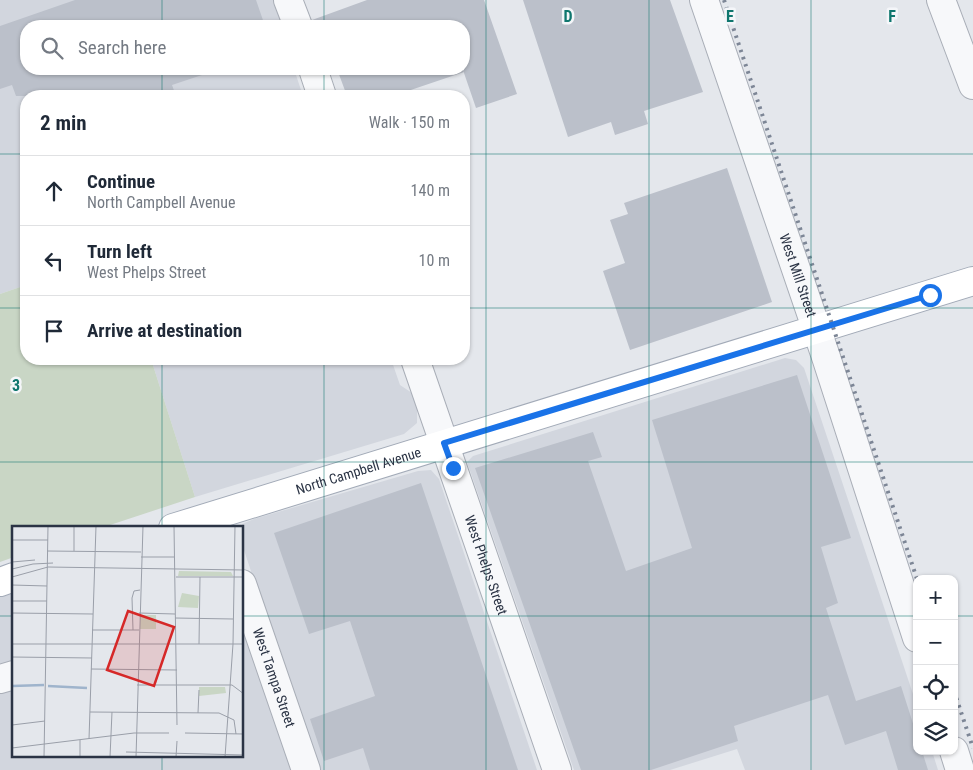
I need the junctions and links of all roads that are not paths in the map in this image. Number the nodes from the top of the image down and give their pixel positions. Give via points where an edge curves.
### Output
1 (288, 0) edge
2 (704, 0) edge
3 (941, 0) edge
4 (296, 20) edge
5 (315, 75) edge
6 (973, 85) edge
7 (320, 90) edge
8 (973, 281) edge
9 (816, 330) junction
10 (417, 365) edge
11 (444, 443) junction
12 (220, 520) edge
13 (185, 526) edge
14 (12, 578) edge
15 (0, 582) edge
16 (244, 594) edge
17 (913, 626) edge
18 (955, 755) edge
19 (306, 770) edge
20 (557, 770) edge
21 (960, 770) edge

1 - 4 street
2 - 9 street, West Mill Street
3 - 6 street
5 - 7 street
8 - 9 main road, North Campbell Avenue
9 - 11 main road, North Campbell Avenue
9 - 17 street, West Mill Street
10 - 11 street, West Phelps Street
11 - 12 main road, North Campbell Avenue
11 - 20 street, West Phelps Street
12 - 13 main road, North Campbell Avenue
14 - 15 main road
16 - 19 street, West Tampa Street
18 - 21 street

